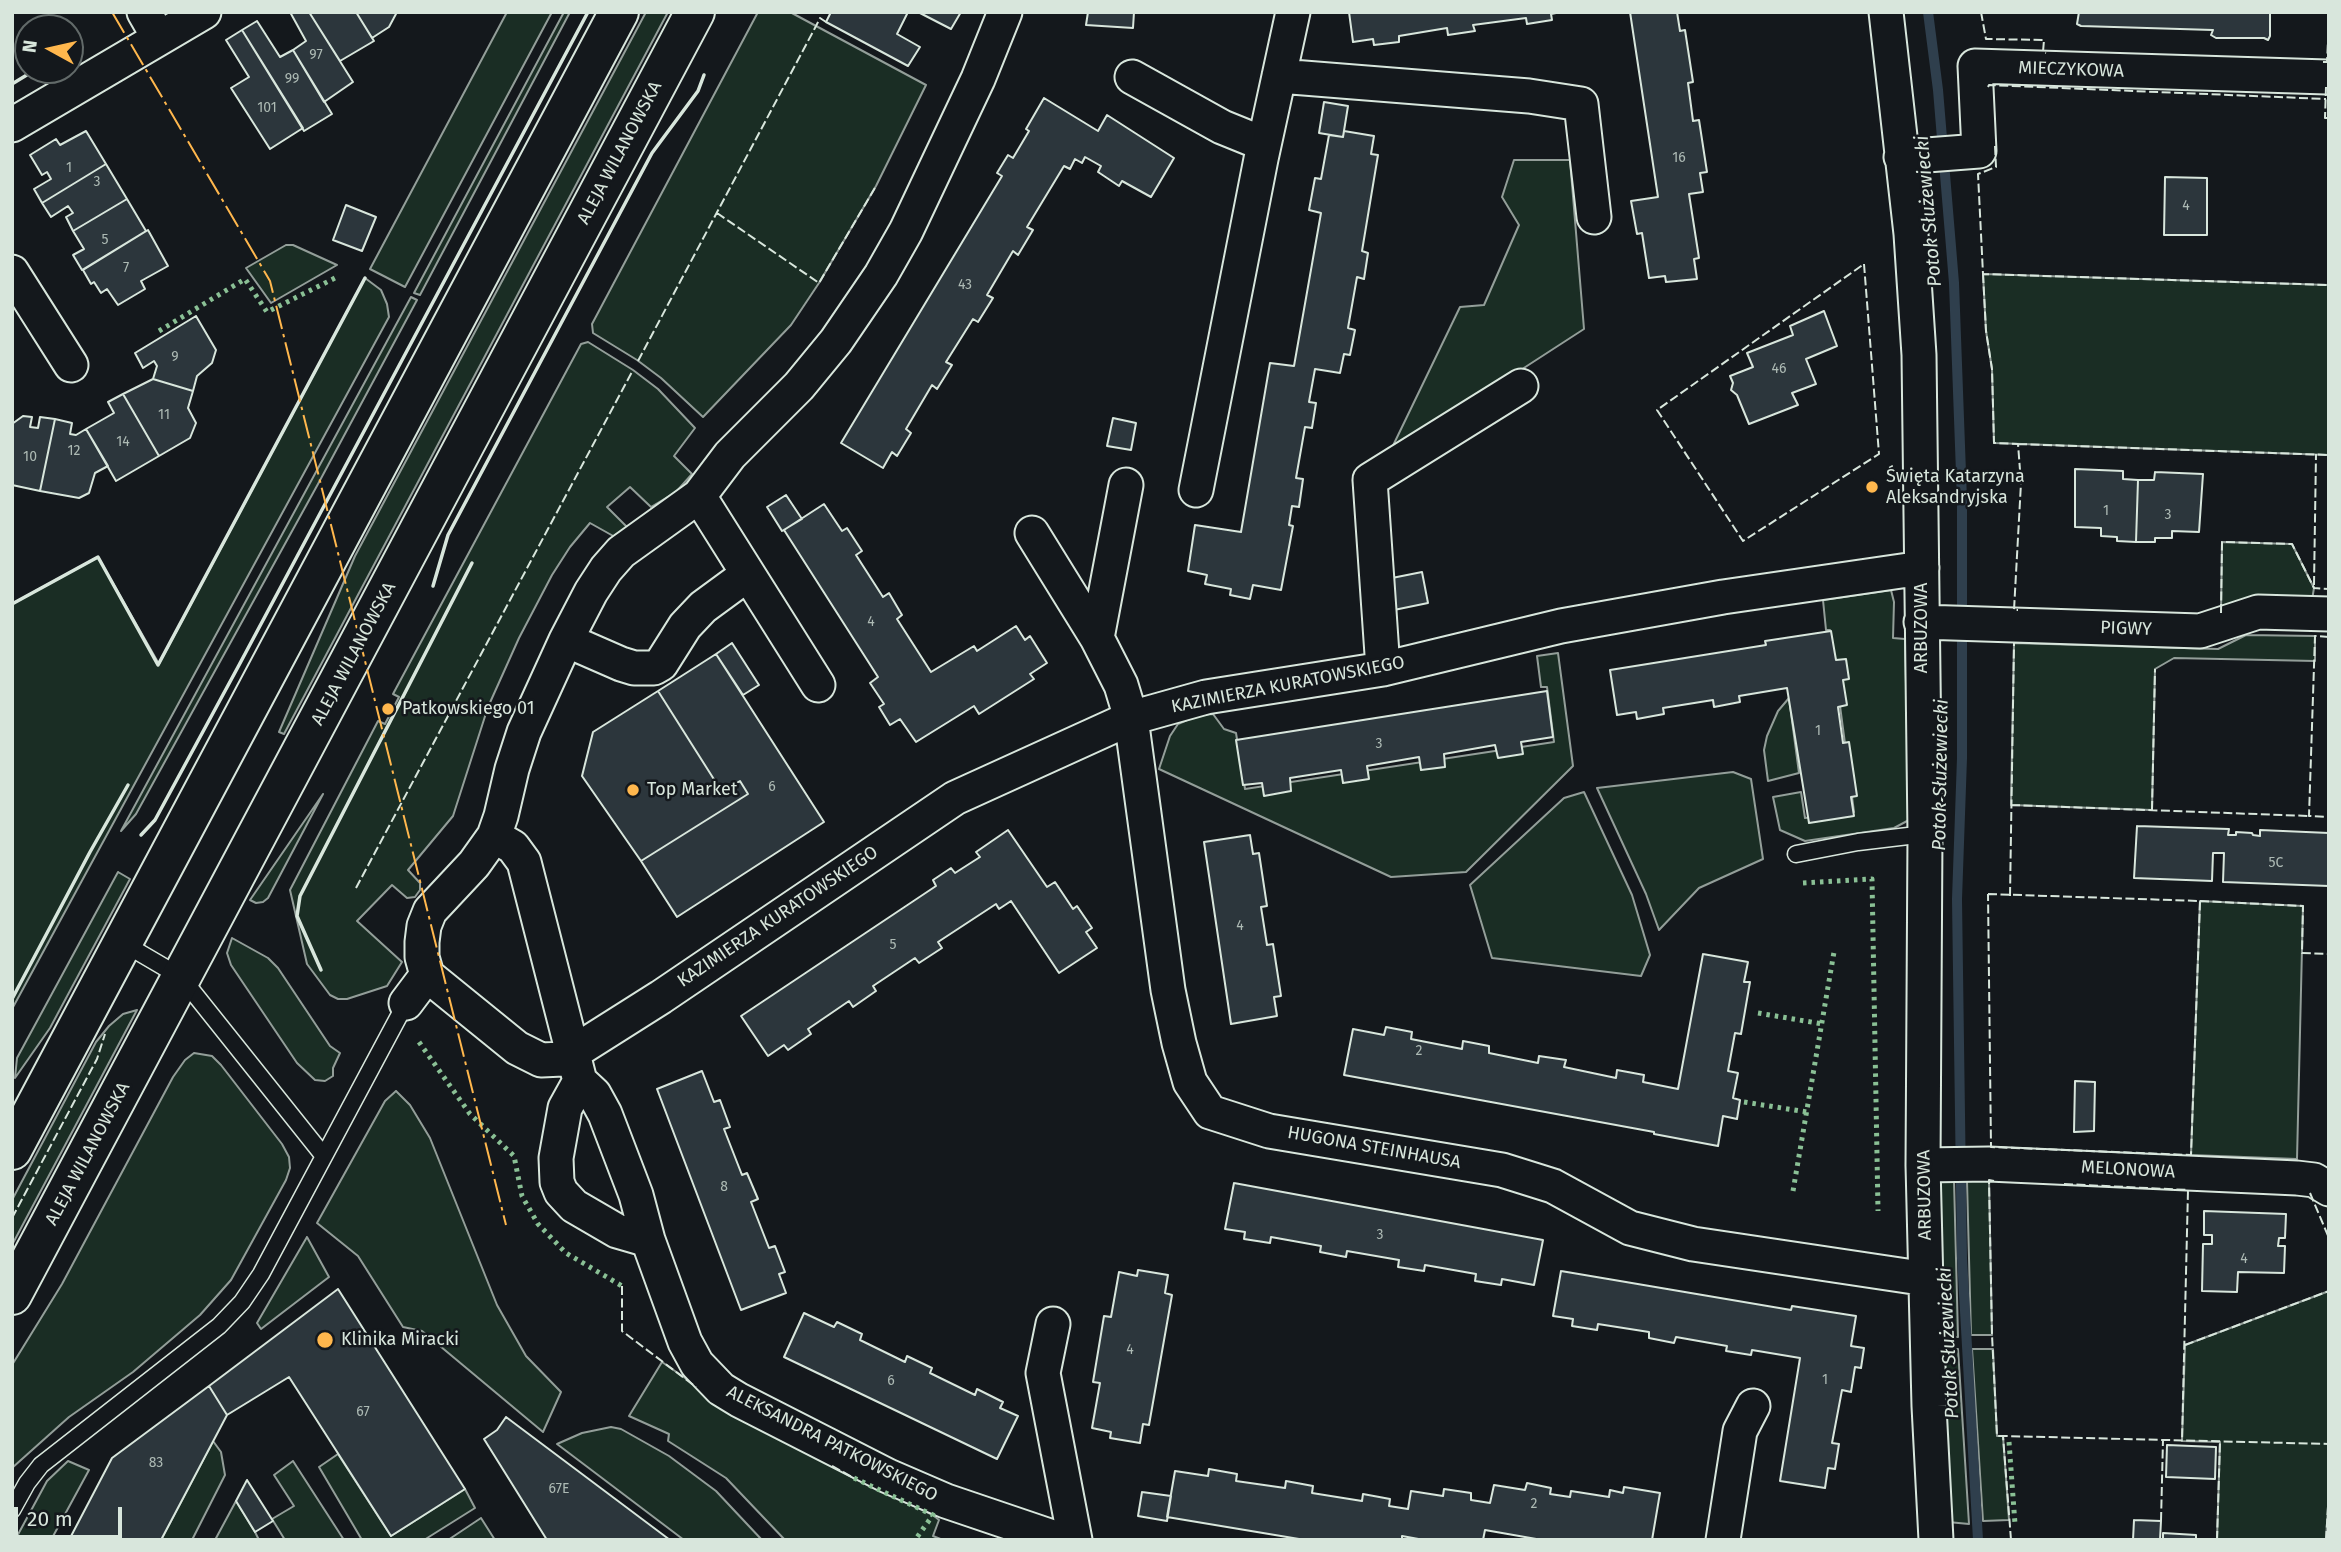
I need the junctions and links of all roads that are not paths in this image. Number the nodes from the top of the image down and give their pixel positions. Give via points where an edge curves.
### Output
1 (204, 12) edge
2 (619, 12) edge
3 (695, 12) edge
4 (1005, 12) edge
5 (1293, 12) edge
6 (1886, 12) edge
7 (151, 25) edge
8 (1279, 76) junction
9 (1132, 77) dead end
10 (2328, 77) edge
11 (12, 125) edge
12 (1264, 144) junction
13 (1912, 156) junction
14 (1594, 218) dead end
15 (12, 272) edge
16 (71, 365) dead end
17 (1521, 386) dead end
18 (1126, 485) dead end
19 (1196, 490) dead end
20 (699, 496) junction
21 (1032, 533) dead end
22 (1922, 568) junction
23 (748, 574) junction
24 (2329, 614) edge
25 (1929, 622) junction
26 (1097, 638) junction
27 (566, 639) junction
28 (1383, 669) junction
29 (818, 685) dead end
30 (1130, 718) junction
31 (1925, 834) junction
32 (494, 836) junction
33 (1796, 853) dead end
34 (123, 943) junction
35 (427, 975) junction
36 (181, 976) junction
37 (406, 1003) joint
38 (576, 1067) junction
39 (12, 1150) edge
40 (323, 1155) junction
41 (1929, 1165) junction
42 (2329, 1189) edge
43 (648, 1240) junction
44 (1927, 1279) junction
45 (12, 1295) edge
46 (1053, 1324) dead end
47 (1753, 1406) dead end
48 (12, 1510) edge
49 (1061, 1540) edge
50 (1075, 1540) edge
51 (1723, 1540) edge
52 (1936, 1540) edge

1 - 7 street
2 - 34 main road
3 - 36 main road, ALEJA WILANOWSKA
4 - 20 street via 906,231 881,275 819,363 730,455
5 - 8 street
6 - 13 street, ARBUZOWA
7 - 11 street
8 - 12 street
8 - 14 street via 1581,104
9 - 12 street via 1222,127
10 - 13 street, MIECZYKOWA via 1975,66 1979,151
12 - 19 street
13 - 22 street, ARBUZOWA
15 - 16 street
17 - 28 street via 1370,480
18 - 26 street
20 - 23 street
20 - 27 street via 621,551 591,592
21 - 26 street, HUGONA STEINHAUSA
22 - 25 street, ARBUZOWA
22 - 28 street, KAZIMIERZA KURATOWSKIEGO via 1561,626
23 - 27 street via 703,607 654,668 621,664
23 - 29 street
24 - 25 street, PIGWY via 2258,612 2200,631
25 - 31 street, ARBUZOWA
26 - 30 street, HUGONA STEINHAUSA via 1121,685
27 - 32 street via 524,732
28 - 30 street, KAZIMIERZA KURATOWSKIEGO via 1206,696
30 - 38 street, KAZIMIERZA KURATOWSKIEGO via 955,798
30 - 44 street, HUGONA STEINHAUSA via 1168,990 1190,1082 1210,1112 1269,1130 1502,1170 1553,1186 1630,1228 1693,1244
31 - 33 lane
31 - 41 street, ARBUZOWA
32 - 35 street via 430,911 422,942
32 - 38 street via 519,854 528,873
34 - 36 lane
34 - 39 main road
35 - 37 street
35 - 38 street via 517,1048
36 - 40 lane
36 - 45 main road, ALEJA WILANOWSKA
37 - 40 lane
38 - 43 street, ALEKSANDRA PATKOWSKIEGO via 606,1114
38 - 43 street via 556,1157 561,1192 574,1206 617,1231
40 - 48 lane via 242,1302 219,1326 41,1465
41 - 42 street, MELONOWA via 2297,1178 2314,1180
41 - 44 street, ARBUZOWA
43 - 49 street, ALEKSANDRA PATKOWSKIEGO via 685,1342 697,1364 721,1389 888,1476
44 - 52 street, ARBUZOWA
46 - 50 street via 1043,1373
47 - 51 street via 1740,1431

